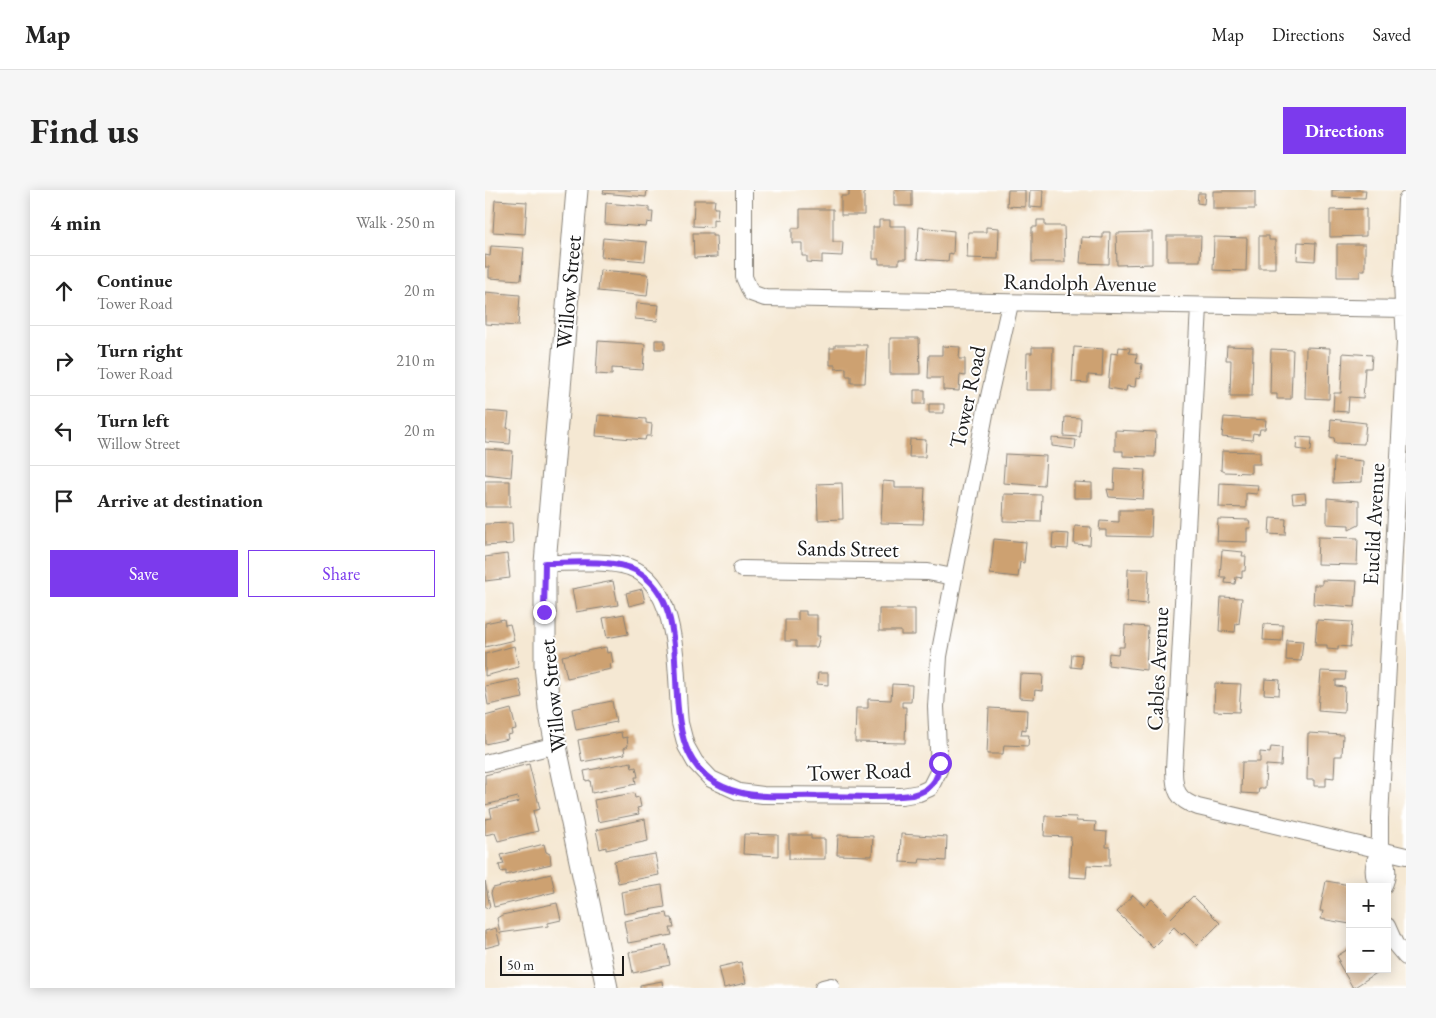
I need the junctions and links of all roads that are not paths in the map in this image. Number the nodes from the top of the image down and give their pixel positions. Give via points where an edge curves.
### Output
1 (577, 190) edge
2 (744, 190) edge
3 (1406, 200) edge
4 (1010, 304) junction
5 (1199, 307) junction
6 (1404, 309) edge
7 (545, 563) junction
8 (741, 568) dead end
9 (953, 576) junction
10 (556, 745) junction
11 (485, 762) edge
12 (1380, 850) junction
13 (1406, 856) edge
14 (1378, 883) edge
15 (1388, 928) edge
16 (1406, 957) edge
17 (607, 988) edge

1 - 7 street, Willow Street
2 - 4 street, Randolph Avenue via 744,276 747,288 755,295 772,299
3 - 6 street, Euclid Avenue
4 - 5 street, Randolph Avenue
4 - 9 street, Tower Road
5 - 6 street, Randolph Avenue
5 - 12 street, Cables Avenue via 1173,769 1175,790 1181,800 1198,807
6 - 12 street, Euclid Avenue
7 - 9 street, Tower Road via 622,566 637,571 649,581 662,597 669,617 680,723 689,753 703,771 721,785 739,792 763,795 902,796 919,793 932,785 940,763 936,707 938,664
7 - 10 street, Willow Street via 545,664
8 - 9 street, Sands Street via 928,572
10 - 11 street
10 - 17 street, Willow Street
12 - 13 street, Cables Avenue
12 - 14 street, Euclid Avenue via 1374,864
15 - 16 street

